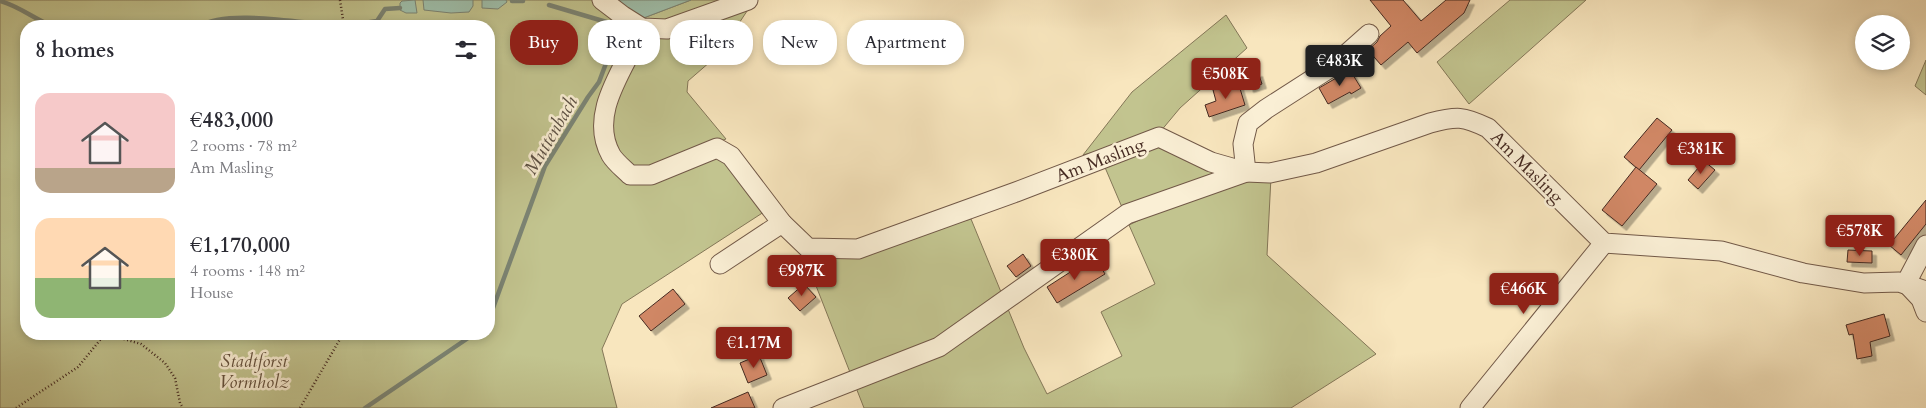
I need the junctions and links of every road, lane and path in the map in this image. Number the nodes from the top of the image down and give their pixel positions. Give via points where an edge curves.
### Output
1 (340, 0) edge
2 (602, 0) edge
3 (748, 0) edge
4 (343, 20) edge
5 (630, 20) edge
6 (660, 29) edge
7 (1369, 34) dead end
8 (624, 65) edge
9 (1246, 172) junction
10 (782, 223) junction
11 (1604, 243) junction
12 (1926, 245) edge
13 (720, 264) dead end
14 (1906, 283) junction
15 (1926, 291) edge
16 (1926, 312) edge
17 (101, 340) edge
18 (127, 340) edge
19 (340, 340) edge
20 (16, 408) edge
21 (183, 408) edge
22 (300, 408) edge
23 (783, 408) edge
24 (1470, 408) edge

1 - 4 path
2 - 5 street
3 - 6 street
7 - 9 street via 1333,66 1248,123 1243,144
8 - 10 street, Am Masling via 606,104 604,132 611,155 630,175 651,175 717,148 730,156
9 - 10 street, Am Masling via 1211,162 1158,137 858,249 808,248
9 - 11 street, Am Masling via 1270,172 1316,163 1446,118 1467,118 1488,128
9 - 23 street via 1127,214 939,347
10 - 13 street
11 - 14 street via 1721,251 1803,273 1864,283
11 - 24 street
12 - 14 street
14 - 15 street
14 - 16 street via 1921,299
17 - 20 path via 78,367
18 - 21 path via 141,344 165,363 175,378
19 - 22 path

